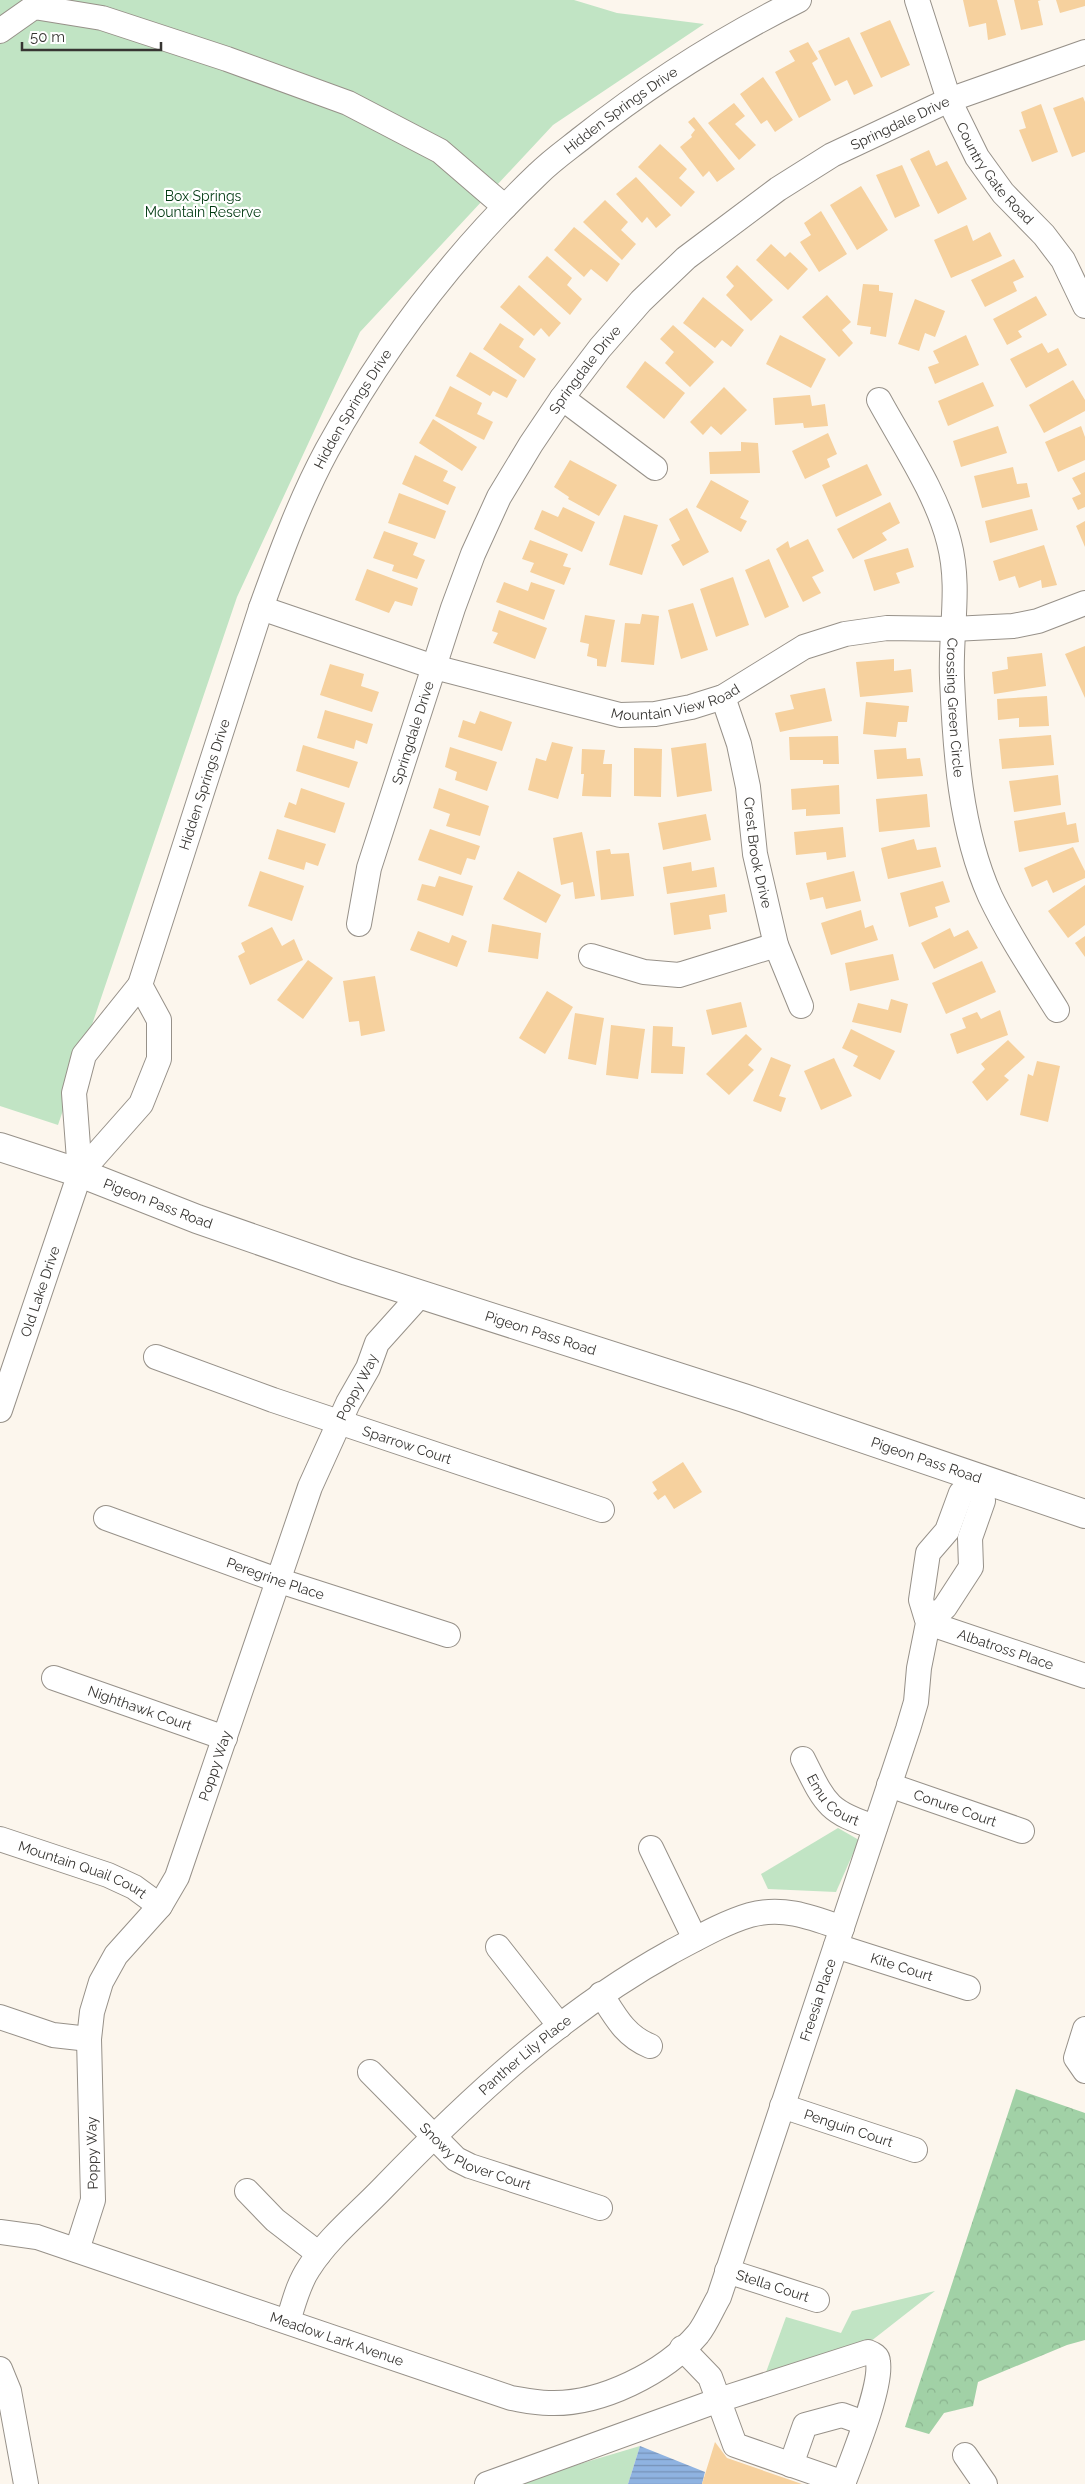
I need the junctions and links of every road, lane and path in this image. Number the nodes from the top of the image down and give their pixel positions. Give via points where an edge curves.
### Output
1 (799, 0) edge
2 (917, 0) edge
3 (0, 31) edge
4 (1085, 52) edge
5 (949, 100) junction
6 (506, 208) junction
7 (1083, 298) edge
8 (562, 398) junction
9 (879, 400) dead end
10 (655, 468) dead end
11 (1085, 603) edge
12 (261, 608) junction
13 (953, 629) junction
14 (434, 667) junction
15 (723, 697) junction
16 (359, 924) dead end
17 (776, 945) junction
18 (591, 956) dead end
19 (140, 985) junction
20 (801, 1006) dead end
21 (1057, 1010) dead end
22 (0, 1147) edge
23 (80, 1173) junction
24 (421, 1294) junction
25 (156, 1357) dead end
26 (0, 1410) edge
27 (340, 1422) junction
28 (982, 1477) junction
29 (602, 1510) dead end
30 (1085, 1514) edge
31 (106, 1518) dead end
32 (277, 1580) junction
33 (928, 1623) junction
34 (448, 1635) dead end
35 (1085, 1676) edge
36 (54, 1678) dead end
37 (225, 1738) junction
38 (803, 1760) dead end
39 (889, 1785) junction
40 (875, 1826) junction
41 (1022, 1831) dead end
42 (0, 1838) edge
43 (651, 1848) dead end
44 (160, 1906) junction
45 (839, 1937) junction
46 (695, 1939) junction
47 (498, 1947) dead end
48 (968, 1988) dead end
49 (601, 1994) junction
50 (0, 2017) edge
51 (560, 2026) junction
52 (1085, 2029) edge
53 (89, 2039) junction
54 (650, 2046) dead end
55 (1085, 2071) edge
56 (370, 2072) dead end
57 (782, 2106) junction
58 (432, 2137) junction
59 (915, 2150) dead end
60 (246, 2191) dead end
61 (600, 2208) dead end
62 (0, 2232) edge
63 (77, 2250) junction
64 (319, 2254) junction
65 (728, 2271) junction
66 (817, 2300) dead end
67 (288, 2321) junction
68 (677, 2353) junction
69 (0, 2369) edge
70 (5, 2391) edge
71 (719, 2400) junction
72 (864, 2423) junction
73 (964, 2455) dead end
74 (791, 2465) junction
75 (844, 2483) edge
76 (26, 2484) edge
77 (487, 2484) edge
78 (985, 2484) edge

1 - 6 street, Hidden Springs Drive via 706,50 632,98 538,173
2 - 5 street, Country Gate Road
3 - 6 street via 34,7 102,18 227,58 348,103 440,151
4 - 5 street, Springdale Drive
5 - 7 street, Country Gate Road via 977,157 1003,193 1044,235 1063,260
5 - 8 street, Springdale Drive via 832,155 726,226 641,301
6 - 12 street, Hidden Springs Drive via 460,255 386,352 327,451
8 - 10 street
8 - 14 street, Springdale Drive via 498,497 473,554
9 - 13 street, Crossing Green Circle via 929,494 949,541 956,592
11 - 13 street, Mountain View Road via 1038,622
12 - 14 street, Mountain View Road
12 - 19 street, Hidden Springs Drive
13 - 15 street, Mountain View Road via 865,629 823,639 779,660
13 - 21 street, Crossing Green Circle via 954,717 967,825 990,895
14 - 15 street, Mountain View Road via 620,715 655,714
14 - 16 street, Springdale Drive via 369,868
15 - 17 street, Crest Brook Drive via 739,744 748,787 755,854
17 - 18 street via 679,975 644,972
17 - 20 street, Crest Brook Drive
19 - 23 street, Hidden Springs Drive via 84,1054 74,1093
19 - 23 street via 159,1020 159,1059 141,1104
22 - 23 main road, Pigeon Pass Road
23 - 24 main road, Pigeon Pass Road via 206,1222 347,1272
23 - 26 street, Old Lake Drive
24 - 27 street, Poppy Way via 377,1342 368,1368
24 - 28 main road, Pigeon Pass Road
25 - 27 street, Sparrow Court
27 - 29 street, Sparrow Court
27 - 32 street, Poppy Way via 310,1487
28 - 30 main road, Pigeon Pass Road
28 - 33 street via 983,1501 970,1538 971,1567 945,1607
28 - 33 street via 961,1493 947,1531 928,1552 922,1600
31 - 32 street, Peregrine Place
32 - 34 street, Peregrine Place
32 - 37 street, Poppy Way
33 - 35 street, Albatross Place
33 - 39 street, Freesia Place via 916,1702
36 - 37 street, Nighthawk Court
37 - 44 street, Poppy Way via 180,1870
38 - 40 street, Emu Court via 823,1799 836,1812
39 - 40 street, Freesia Place
39 - 41 street, Conure Court
40 - 45 street, Freesia Place
42 - 44 street, Mountain Quail Court via 108,1875 134,1887
43 - 46 street
44 - 53 street, Poppy Way via 116,1956 101,1982 92,2012
45 - 46 street, Panther Lily Place via 800,1913 780,1911 750,1915
45 - 48 street, Kite Court
45 - 57 street, Freesia Place
46 - 49 street, Panther Lily Place
47 - 51 street
49 - 51 street, Panther Lily Place
49 - 54 street via 625,2031
50 - 53 street via 53,2035
51 - 58 street, Panther Lily Place
52 - 55 street via 1076,2058
53 - 63 street, Poppy Way via 93,2200
56 - 58 street, Snowy Plover Court
57 - 59 street, Penguin Court
57 - 65 street, Freesia Place
58 - 61 street, Snowy Plover Court via 456,2159 470,2166
58 - 64 street, Panther Lily Place
60 - 64 street via 275,2220
62 - 63 street, Meadow Lark Avenue via 37,2237
63 - 67 street, Meadow Lark Avenue
64 - 67 street, Panther Lily Place via 301,2281
65 - 66 street, Stella Court
65 - 68 street, Freesia Place via 719,2298 698,2333
67 - 68 street, Meadow Lark Avenue via 511,2398 550,2403 594,2397 637,2382
68 - 71 street via 710,2377
69 - 70 street
70 - 76 street
71 - 72 street via 868,2352 878,2360 878,2382
71 - 74 street via 735,2445
71 - 77 street
72 - 74 street via 842,2415 805,2425
72 - 75 street
73 - 78 street
74 - 75 street

